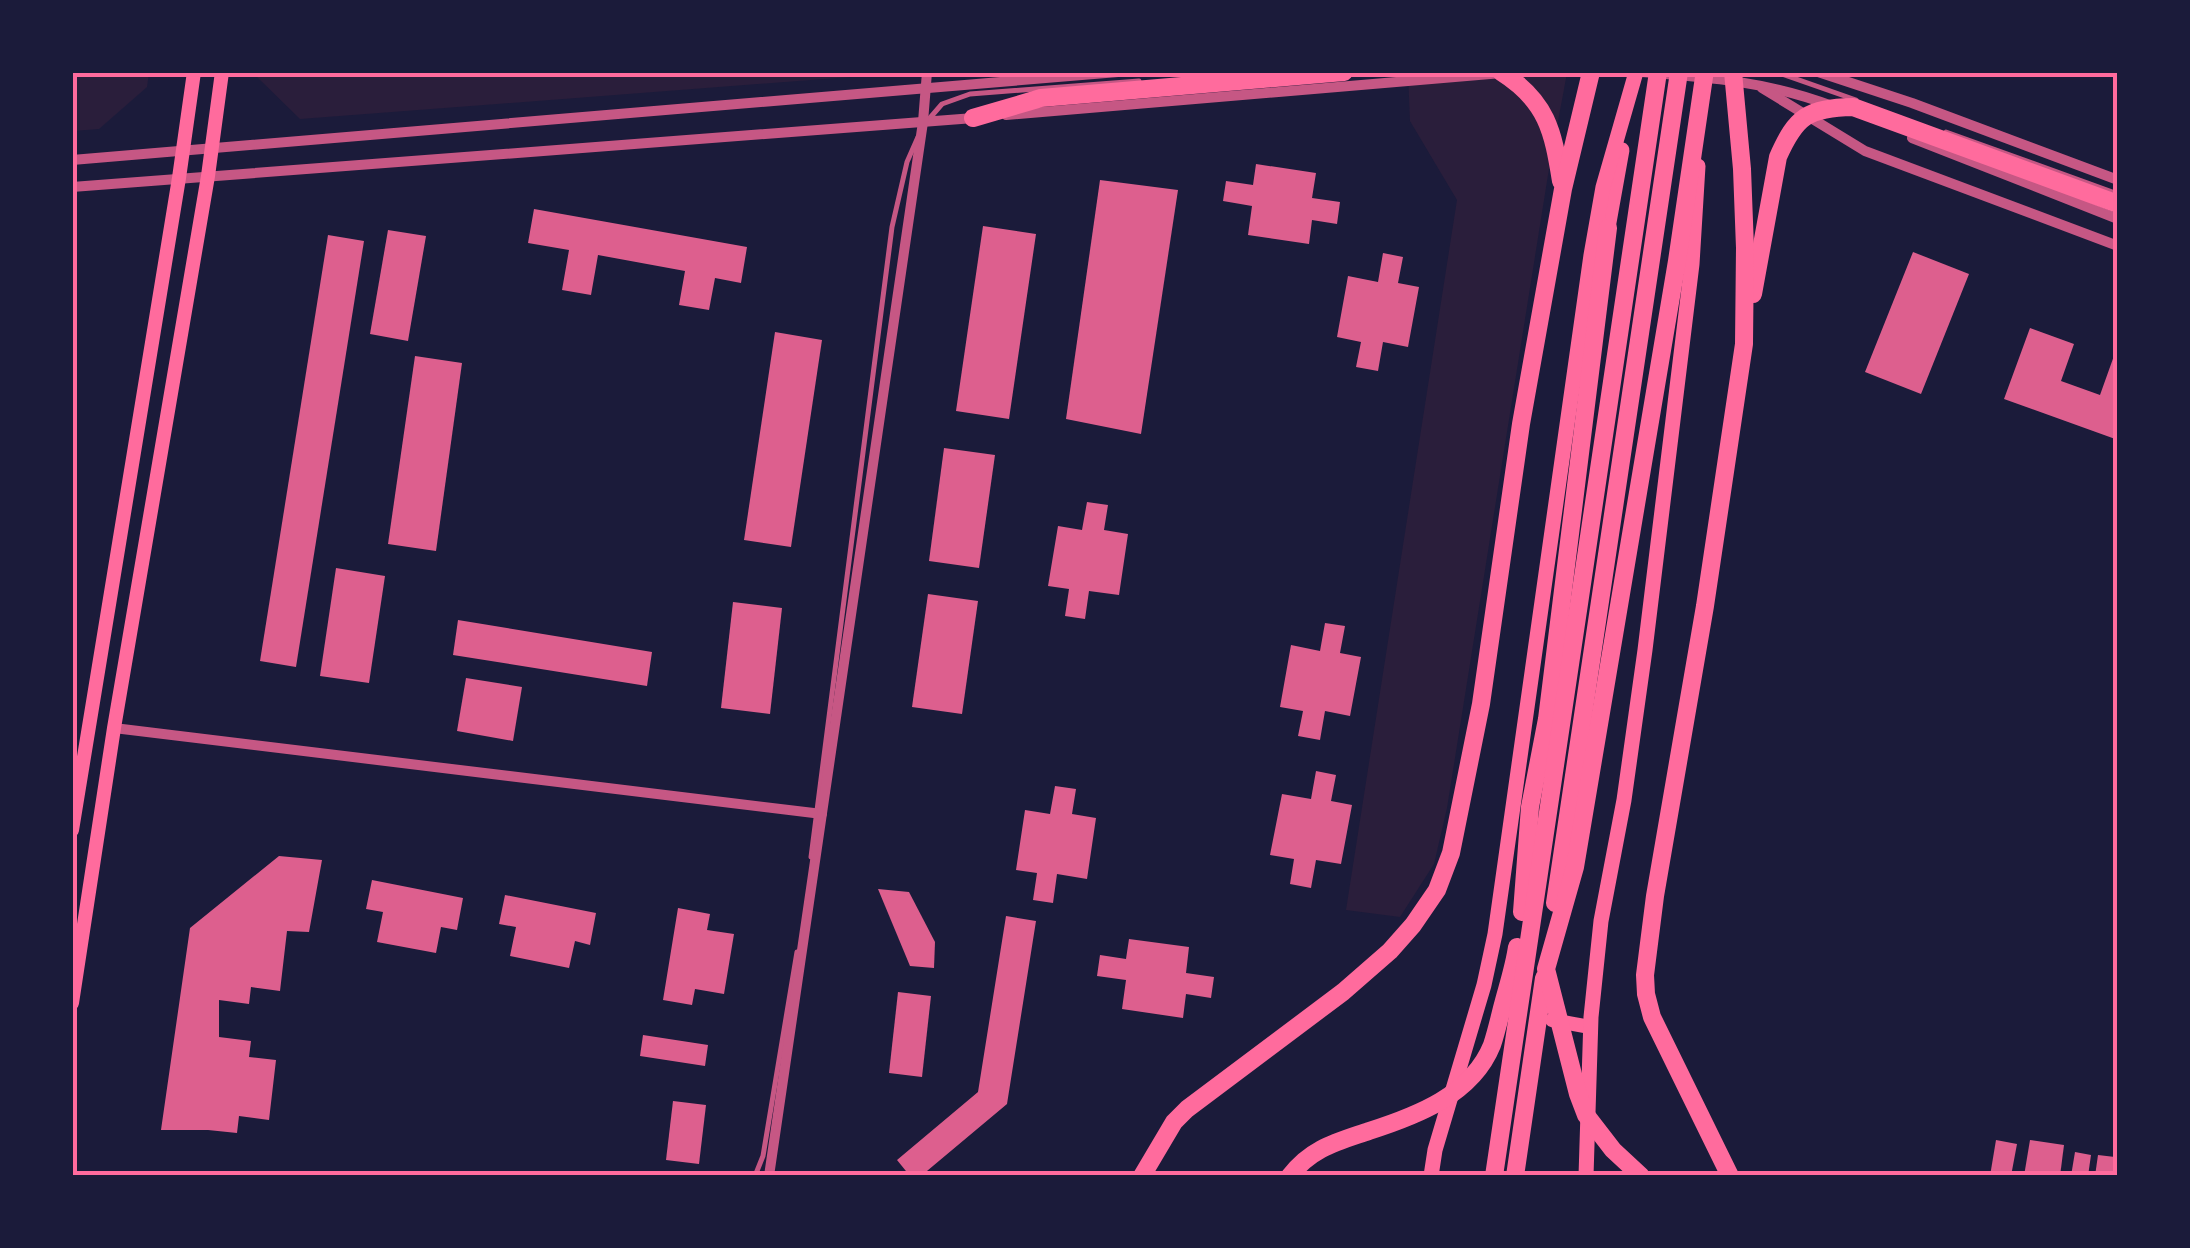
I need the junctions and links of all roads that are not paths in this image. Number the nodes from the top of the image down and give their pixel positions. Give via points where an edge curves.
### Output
1 (194, 72) edge
2 (222, 72) edge
3 (927, 72) edge
4 (1118, 72) edge
5 (1246, 72) edge
6 (1344, 72) edge
7 (1502, 72) edge
8 (1514, 72) edge
9 (1591, 72) edge
10 (1639, 72) edge
11 (1658, 72) edge
12 (1678, 72) edge
13 (1733, 72) edge
14 (1776, 72) edge
15 (1818, 72) edge
16 (1704, 75) edge
17 (1189, 77) dead end
18 (1151, 80) dead end
19 (1753, 82) junction
20 (924, 88) junction
21 (973, 118) junction
22 (923, 122) junction
23 (1917, 122) dead end
24 (1934, 128) dead end
25 (211, 147) junction
26 (182, 151) junction
27 (72, 160) edge
28 (208, 176) junction
29 (179, 178) junction
30 (2118, 180) edge
31 (72, 186) edge
32 (1562, 190) junction
33 (2118, 194) edge
34 (2118, 204) edge
35 (2118, 219) edge
36 (1608, 228) joint
37 (2118, 246) edge
38 (1744, 344) junction
39 (114, 728) junction
40 (1530, 807) junction
41 (822, 814) junction
42 (72, 830) edge
43 (1528, 947) junction
44 (1546, 969) junction
45 (1523, 980) junction
46 (72, 1003) edge
47 (1478, 1006) junction
48 (1590, 1027) junction
49 (1491, 1048) junction
50 (755, 1176) edge
51 (769, 1176) edge
52 (1142, 1176) edge
53 (1290, 1176) edge
54 (1431, 1176) edge
55 (1494, 1176) edge
56 (1515, 1176) edge
57 (1586, 1176) edge
58 (1641, 1176) edge
59 (1730, 1176) edge

1 - 26 main road
2 - 25 main road
3 - 20 street
4 - 20 street
5 - 17 lane
6 - 21 highway via 1041,98
7 - 32 highway via 1524,88 1548,121
8 - 21 street
9 - 32 highway
10 - 16 street
10 - 36 main road
10 - 47 main road via 1603,187 1591,255 1495,934
11 - 43 highway
12 - 44 highway
13 - 38 highway via 1746,248
14 - 23 lane
15 - 30 street
16 - 19 street
16 - 44 highway via 1575,867
16 - 48 main road via 1692,264
18 - 50 lane via 956,98 929,118 907,162 892,227 804,904 764,1156
19 - 35 street via 1805,96
19 - 37 street via 1864,151
20 - 22 street
20 - 25 street
21 - 22 street
22 - 28 street
22 - 41 street
24 - 33 lane
25 - 26 street
25 - 28 main road
26 - 27 street
26 - 29 main road
28 - 29 street
28 - 39 main road
29 - 31 street
29 - 42 main road
32 - 52 highway via 1481,704 1452,852 1438,890 1366,973 1187,1108
34 - 38 highway via 1853,108 1824,108 1798,122 1778,158
36 - 40 highway
38 - 59 highway via 1645,976 1652,1016
39 - 41 street
39 - 46 main road
40 - 43 highway
40 - 49 highway via 1516,957
41 - 51 street
43 - 45 highway
44 - 56 highway
44 - 58 highway via 1586,1115
45 - 49 highway
45 - 55 highway
47 - 48 main road
47 - 54 main road
48 - 57 main road
49 - 53 highway via 1468,1082 1448,1097 1336,1142 1302,1159

